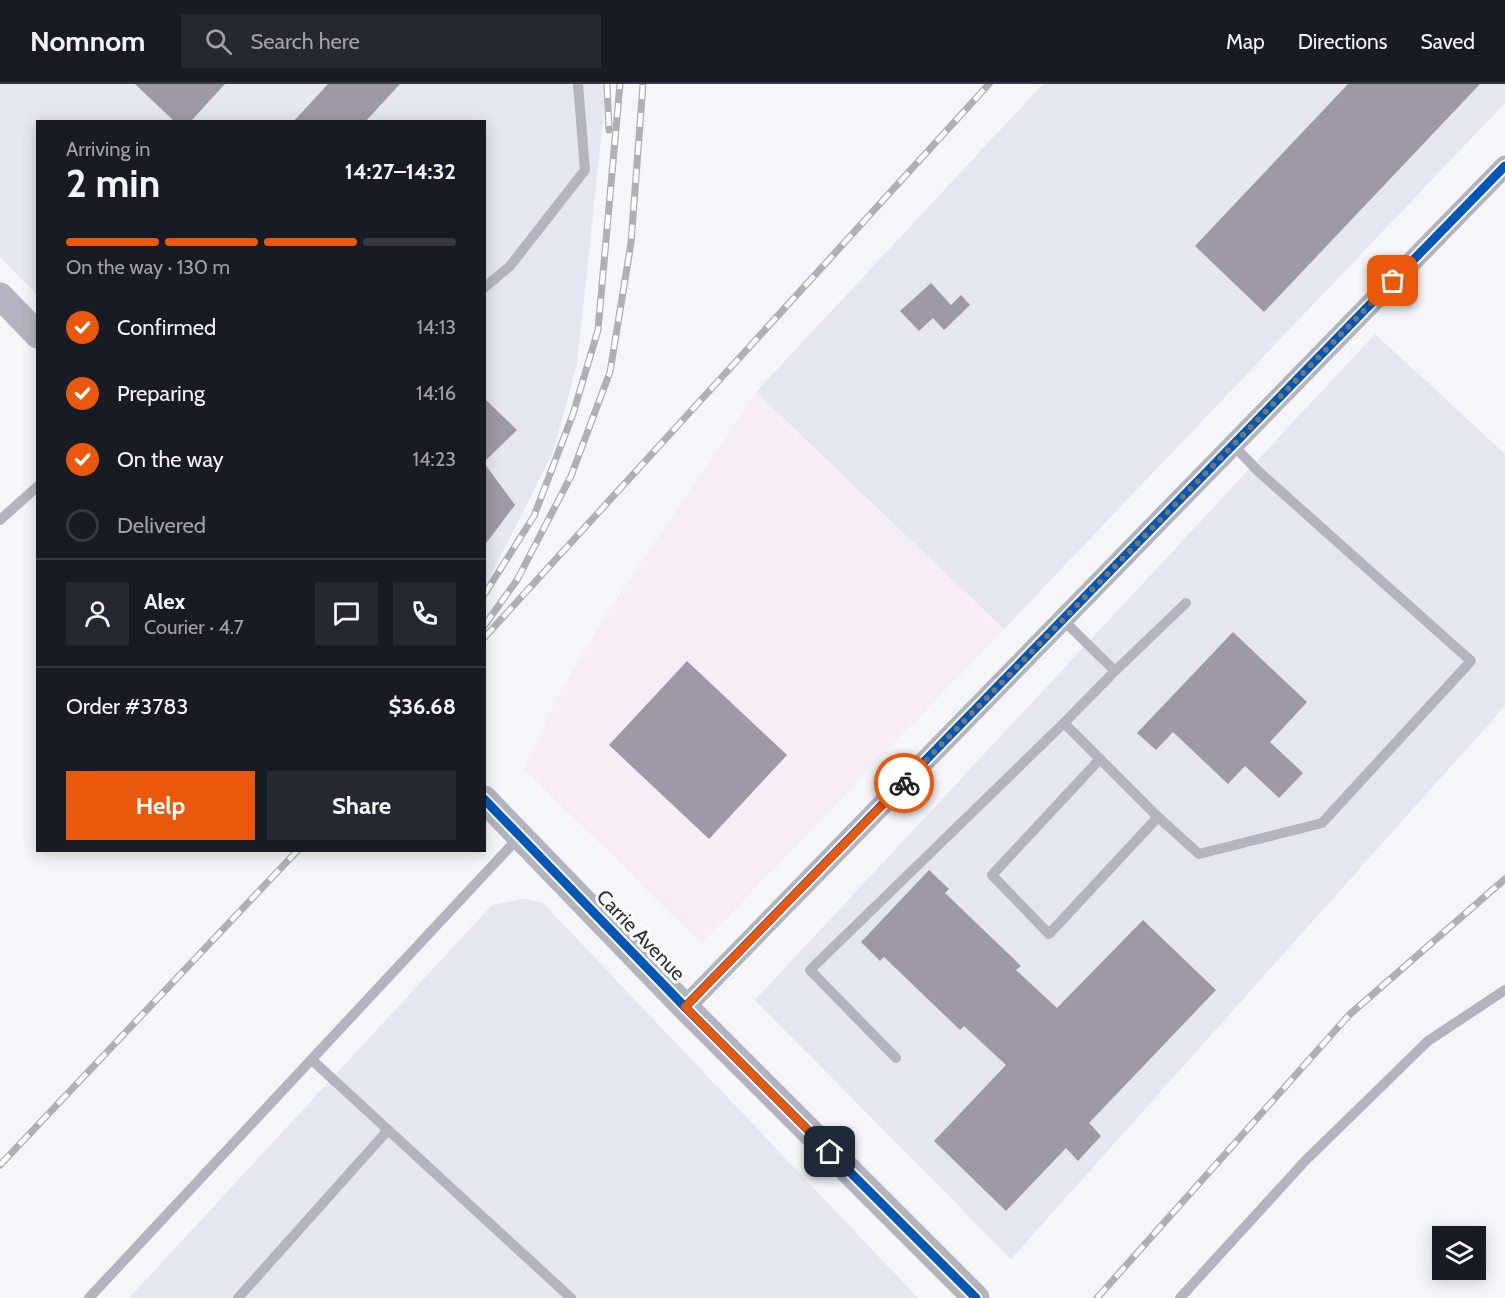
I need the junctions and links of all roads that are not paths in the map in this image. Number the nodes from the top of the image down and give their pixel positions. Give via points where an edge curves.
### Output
1 (578, 84) edge
2 (1505, 166) edge
3 (486, 286) edge
4 (0, 296) edge
5 (36, 333) edge
6 (1233, 445) junction
7 (36, 488) edge
8 (0, 520) edge
9 (1186, 603) dead end
10 (1063, 620) junction
11 (1114, 671) junction
12 (1064, 723) junction
13 (1100, 759) junction
14 (486, 801) edge
15 (1158, 817) junction
16 (520, 836) junction
17 (1505, 990) edge
18 (685, 1007) junction
19 (896, 1058) dead end
20 (312, 1060) junction
21 (388, 1130) junction
22 (89, 1298) edge
23 (238, 1298) edge
24 (571, 1298) edge
25 (976, 1298) edge
26 (1180, 1298) edge

1 - 3 lane via 585,170 510,266
2 - 6 street
4 - 5 street
6 - 10 street
6 - 15 lane via 1471,661 1322,823 1199,854
7 - 8 lane
9 - 11 lane
10 - 11 lane
10 - 18 street
11 - 12 lane
12 - 13 lane
12 - 19 lane via 810,970
13 - 15 lane
13 - 15 lane via 992,875 1049,934
14 - 16 street, Carrie Avenue
16 - 18 street, Carrie Avenue
16 - 20 lane
17 - 26 lane via 1428,1041 1305,1161
18 - 25 street, Carrie Avenue
20 - 21 lane
20 - 22 lane
21 - 23 lane
21 - 24 lane

